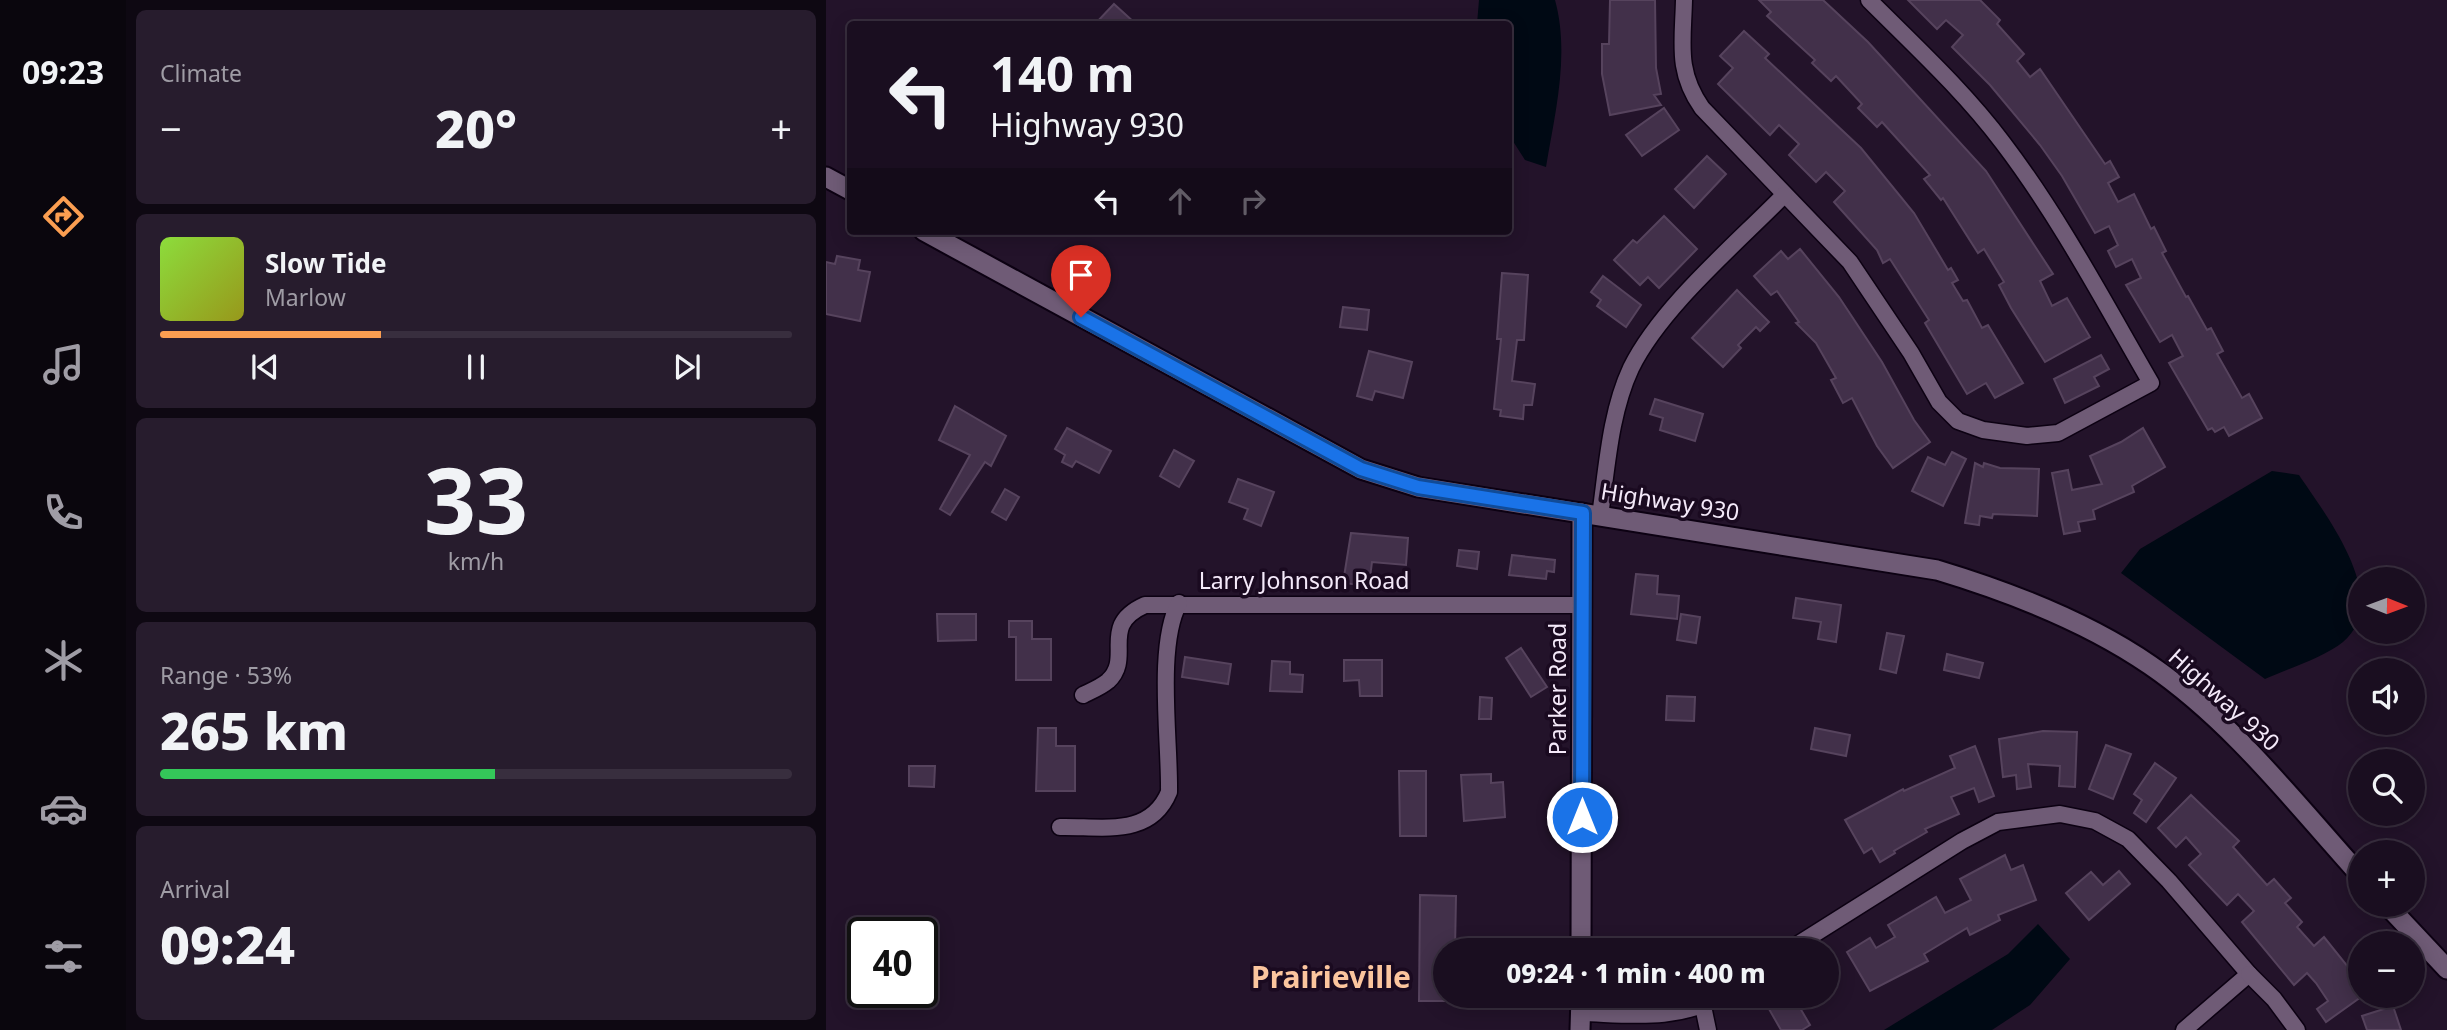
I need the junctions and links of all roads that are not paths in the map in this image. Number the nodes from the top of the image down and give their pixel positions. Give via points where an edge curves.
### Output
1 (1684, 0) edge
2 (1868, 0) edge
3 (826, 177) edge
4 (847, 188) edge
5 (1784, 195) junction
6 (932, 235) edge
7 (1591, 514) junction
8 (1179, 603) junction
9 (1583, 605) junction
10 (1083, 695) dead end
11 (1060, 827) dead end
12 (2348, 862) edge
13 (2398, 917) edge
14 (1581, 938) edge
15 (1807, 938) edge
16 (2447, 970) edge
17 (2249, 974) junction
18 (1693, 1008) edge
19 (1703, 1008) edge
20 (1581, 1013) edge
21 (1708, 1030) edge
22 (2184, 1030) edge
23 (2297, 1030) edge

1 - 5 street via 1683,66 1688,87
2 - 5 street via 1944,75 2002,142 2063,234 2151,383 2058,433 2027,436 1958,421 1939,402 1850,262
3 - 4 street
5 - 7 street via 1661,323 1632,368
6 - 7 street, Highway 930 via 1348,463 1418,487
7 - 9 street, Parker Road
7 - 12 street, Highway 930 via 1937,570 1985,584 2062,617 2151,665 2189,696 2234,736
8 - 9 street, Larry Johnson Road
8 - 10 street, Larry Johnson Road via 1145,605 1128,612 1119,631 1114,674
8 - 11 street via 1170,619 1167,645 1169,792 1163,807 1149,820 1129,826
9 - 14 street, Parker Road
13 - 16 street
15 - 17 street via 1998,821 2060,814 2095,821 2128,839
17 - 22 street
17 - 23 street
18 - 20 street via 1660,1015
19 - 21 street

